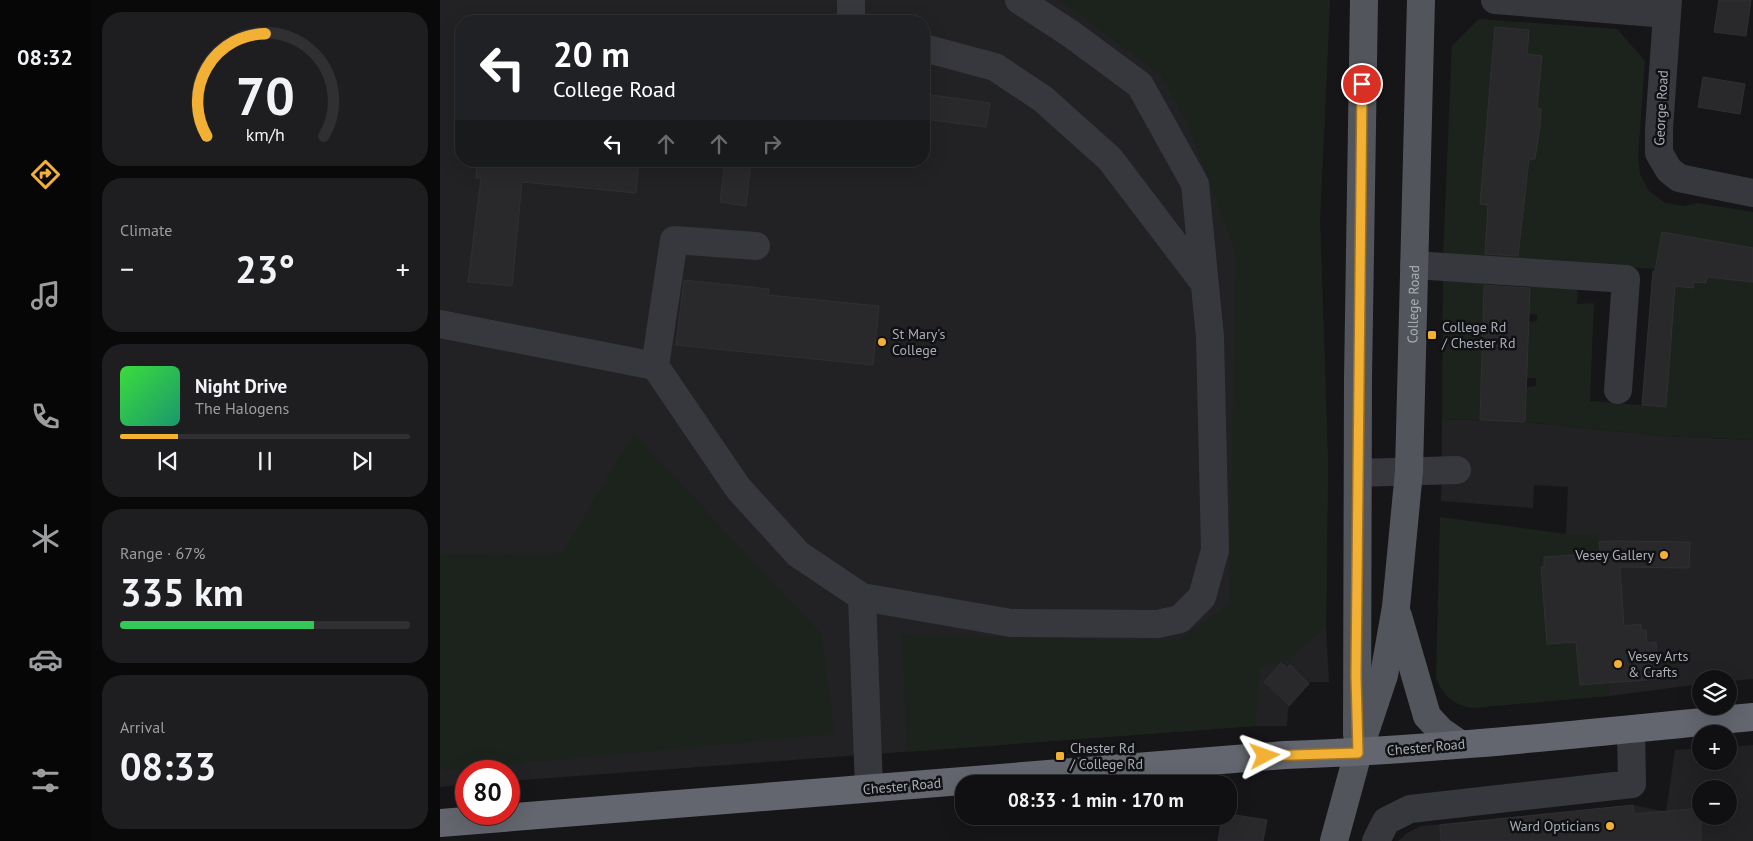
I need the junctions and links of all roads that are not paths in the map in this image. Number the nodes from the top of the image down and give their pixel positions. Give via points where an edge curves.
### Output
1 (851, 0) edge
2 (1019, 0) edge
3 (1364, 0) edge
4 (1422, 0) edge
5 (1495, 0) edge
6 (1667, 7) edge
7 (851, 15) edge
8 (930, 50) edge
9 (1753, 193) edge
10 (756, 246) dead end
11 (1414, 265) junction
12 (1205, 284) junction
13 (440, 324) edge
14 (655, 366) junction
15 (1618, 390) dead end
16 (1457, 470) dead end
17 (1408, 471) junction
18 (1358, 473) junction
19 (862, 597) junction
20 (1396, 607) junction
21 (1753, 717) edge
22 (1631, 730) junction
23 (1460, 744) junction
24 (1358, 753) junction
25 (869, 788) junction
26 (440, 823) edge
27 (1334, 841) edge
28 (1376, 841) edge

1 - 7 street
2 - 12 street via 1140,85 1195,184
3 - 18 main road, College Road
4 - 11 main road, College Road
5 - 6 street
6 - 9 street, George Road via 1659,153 1669,170 1679,178
8 - 12 street via 995,67 1043,99 1110,159
10 - 14 street via 674,240
11 - 15 street via 1626,278
11 - 17 main road, College Road
12 - 19 street via 1210,347 1215,550 1202,597 1180,619 1158,624 1011,623
13 - 14 street
14 - 19 street via 738,488 798,554
16 - 17 street
17 - 18 street
17 - 20 main road, College Road
18 - 24 main road, College Road
19 - 25 street
20 - 23 main road, College Road via 1427,716
20 - 24 main road, College Road via 1384,675
21 - 22 highway, Chester Road
22 - 23 highway, Chester Road
22 - 28 street via 1632,784 1410,809 1386,821
23 - 24 highway, Chester Road
24 - 25 highway, Chester Road via 1285,755
24 - 27 main road, College Road
25 - 26 highway, Chester Road

